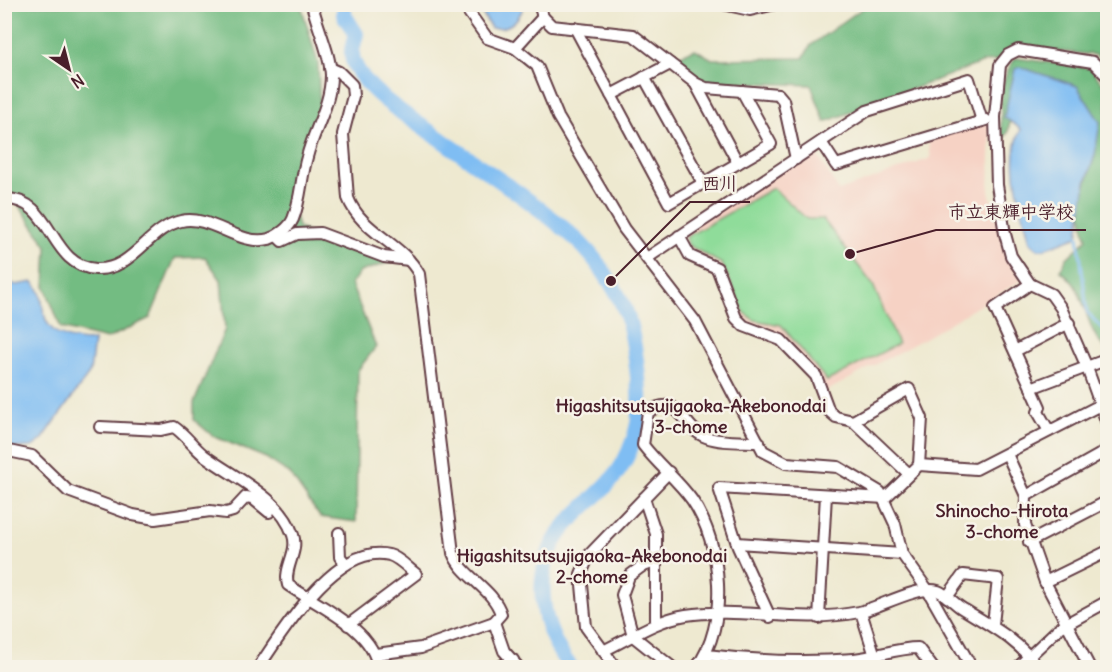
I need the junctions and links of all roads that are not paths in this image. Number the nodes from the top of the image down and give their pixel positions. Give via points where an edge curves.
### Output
1 (312, 4) edge
2 (463, 4) edge
3 (539, 4) edge
4 (723, 4) edge
5 (775, 4) edge
6 (543, 16) junction
7 (575, 28) junction
8 (515, 48) junction
9 (670, 64) junction
10 (330, 68) junction
11 (644, 77) junction
12 (1107, 77) edge
13 (695, 83) junction
14 (742, 91) junction
15 (611, 94) junction
16 (995, 117) junction
17 (982, 121) junction
18 (821, 142) junction
19 (796, 159) junction
20 (738, 163) junction
21 (703, 183) junction
22 (4, 199) edge
23 (277, 236) junction
24 (679, 236) junction
25 (647, 258) junction
26 (412, 261) junction
27 (1030, 284) junction
28 (1069, 323) junction
29 (1015, 351) junction
30 (1107, 359) edge
31 (1086, 366) junction
32 (1031, 388) junction
33 (1104, 403) edge
34 (853, 421) junction
35 (1107, 426) edge
36 (100, 427) dead end
37 (1049, 431) junction
38 (759, 442) junction
39 (4, 450) edge
40 (1107, 450) edge
41 (1007, 454) junction
42 (919, 465) junction
43 (669, 472) junction
44 (908, 473) junction
45 (826, 495) junction
46 (1026, 496) junction
47 (644, 498) junction
48 (885, 498) junction
49 (1107, 501) edge
50 (291, 531) junction
51 (339, 533) dead end
52 (1029, 542) junction
53 (737, 543) junction
54 (823, 548) junction
55 (1107, 551) edge
56 (902, 554) junction
57 (657, 561) junction
58 (346, 564) junction
59 (1045, 582) junction
60 (927, 589) junction
61 (947, 597) junction
62 (308, 599) junction
63 (1106, 605) edge
64 (861, 612) junction
65 (717, 615) junction
66 (770, 617) junction
67 (819, 618) junction
68 (494, 622) junction
69 (656, 623) junction
70 (993, 624) junction
71 (1066, 624) junction
72 (348, 625) junction
73 (633, 636) junction
74 (603, 651) junction
75 (376, 654) junction
76 (706, 655) junction
77 (875, 656) junction
78 (1030, 656) junction
79 (516, 664) edge
80 (832, 664) edge
81 (258, 668) edge
82 (378, 668) edge
83 (497, 668) edge
84 (616, 668) edge
85 (673, 668) edge
86 (696, 668) edge
87 (882, 668) edge
88 (933, 668) edge
89 (972, 668) edge
90 (1017, 668) edge
91 (1038, 668) edge
92 (1090, 668) edge

1 - 10 street
2 - 8 street via 487,38
3 - 6 street
4 - 5 street via 750,10
6 - 7 street via 552,26
6 - 8 street
7 - 9 street via 633,35
7 - 15 street
8 - 25 street via 537,66 558,117 624,229
9 - 11 street
9 - 13 street
10 - 23 street via 329,99 307,157 298,204 292,222
10 - 26 street via 352,85 353,96 342,134 351,207 359,219
11 - 15 street
11 - 21 street
12 - 16 street via 1093,62 1018,50 1000,65
13 - 14 street via 706,88
13 - 20 street
14 - 19 street via 777,94 783,100
14 - 20 street via 771,144
15 - 21 street via 669,203
16 - 17 street
16 - 27 street via 997,185 1005,234 1011,256
17 - 18 street via 836,165
17 - 18 street via 969,79 867,111
18 - 19 street
19 - 24 street
20 - 21 street
22 - 23 street via 26,203 40,214 62,251 75,263 96,269 131,257 153,235 183,220 202,222 251,239
23 - 26 street via 282,241 297,234 320,233 384,257
24 - 25 street
24 - 34 street via 690,256 717,268 736,318 744,326 781,340 816,376 829,411
25 - 38 street via 695,321
26 - 68 street via 423,296 453,553 458,565 499,608 501,614
27 - 28 street via 1051,294
27 - 29 street via 995,308
28 - 29 street
28 - 31 street
29 - 32 street
30 - 31 street
31 - 32 street
31 - 33 street
32 - 37 street
33 - 35 street
33 - 37 street
34 - 42 street via 909,389 922,418
34 - 44 street
36 - 50 street via 174,428 284,515
37 - 41 street
38 - 43 street via 706,437 672,406 660,405 648,412 643,445
38 - 48 street via 763,451 786,463 837,467
39 - 50 street via 32,456 68,491 133,515 155,519 226,513 246,497
40 - 46 street
41 - 42 street via 976,470
41 - 46 street
42 - 44 street
43 - 47 street
43 - 65 street via 693,501 711,536
44 - 48 street
45 - 48 street
45 - 53 street via 719,488
45 - 54 street
46 - 52 street
47 - 57 street via 656,534
47 - 74 street via 589,555 581,574 584,621
48 - 56 street
49 - 52 street
50 - 62 street via 294,548 286,576 288,585
51 - 58 street via 340,557
52 - 59 street
53 - 54 street
53 - 66 street
54 - 56 street
54 - 67 street
55 - 59 street
56 - 60 street
57 - 69 street
57 - 73 street via 629,576 622,595
58 - 62 street
58 - 72 street via 360,556 390,555 416,574
59 - 71 street
60 - 61 street
60 - 64 street
60 - 89 street
61 - 70 street
61 - 70 street via 963,575 999,579
62 - 72 street
62 - 81 street
63 - 71 street
64 - 67 street
64 - 77 street
65 - 66 street
65 - 69 street via 687,615
65 - 76 street
66 - 67 street
68 - 75 street via 421,648
68 - 79 street via 504,651
69 - 73 street
70 - 78 street
71 - 78 street
71 - 92 street
72 - 75 street
73 - 74 street
73 - 85 street
74 - 84 street
75 - 82 street
76 - 80 street
76 - 86 street
77 - 80 street
77 - 87 street
77 - 88 street via 918,648
78 - 90 street
78 - 91 street
79 - 83 street

